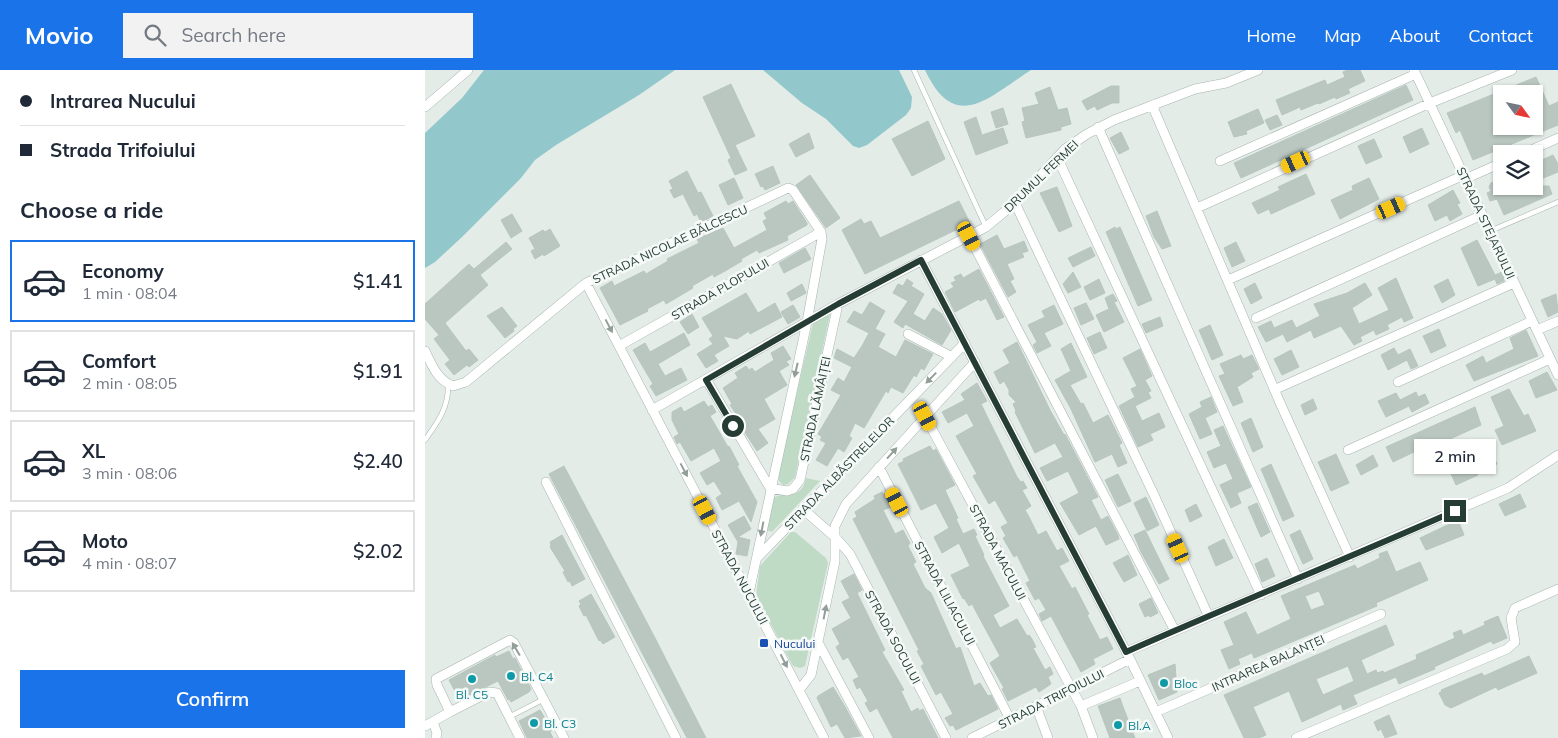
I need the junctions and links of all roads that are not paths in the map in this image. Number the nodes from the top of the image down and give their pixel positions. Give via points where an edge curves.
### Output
1 (468, 70) edge
2 (914, 70) edge
3 (1258, 70) edge
4 (1512, 70) edge
5 (1415, 72) edge
6 (1430, 103) junction
7 (1153, 105) junction
8 (425, 107) edge
9 (1098, 128) junction
10 (1558, 138) edge
11 (1542, 145) edge
12 (1057, 157) junction
13 (1220, 161) dead end
14 (1493, 166) edge
15 (1464, 177) junction
16 (1558, 202) edge
17 (1015, 203) junction
18 (1197, 208) junction
19 (1482, 215) junction
20 (986, 226) junction
21 (1489, 231) junction
22 (821, 232) junction
23 (969, 236) junction
24 (921, 260) junction
25 (1228, 280) junction
26 (586, 283) junction
27 (1514, 283) junction
28 (838, 304) junction
29 (1256, 318) dead end
30 (1532, 321) junction
31 (1558, 321) edge
32 (807, 322) junction
33 (1537, 330) junction
34 (908, 334) dead end
35 (965, 344) junction
36 (619, 346) junction
37 (425, 351) edge
38 (952, 357) junction
39 (1550, 359) junction
40 (975, 362) junction
41 (1558, 375) edge
42 (706, 380) junction
43 (1398, 382) dead end
44 (448, 384) junction
45 (1276, 390) junction
46 (652, 410) junction
47 (925, 416) junction
48 (425, 440) edge
49 (1348, 450) dead end
50 (1558, 455) edge
51 (879, 467) junction
52 (546, 482) dead end
53 (770, 488) junction
54 (803, 509) junction
55 (836, 538) junction
56 (1350, 557) junction
57 (755, 560) junction
58 (1298, 579) junction
59 (1558, 589) edge
60 (749, 593) junction
61 (1261, 595) junction
62 (1381, 614) dead end
63 (1208, 615) junction
64 (1175, 631) junction
65 (819, 644) junction
66 (1128, 656) junction
67 (1140, 681) junction
68 (1071, 689) junction
69 (799, 690) junction
70 (544, 699) junction
71 (1036, 706) junction
72 (1081, 706) junction
73 (450, 712) junction
74 (1156, 712) junction
75 (509, 717) junction
76 (1010, 719) junction
77 (429, 724) edge
78 (436, 738) edge
79 (520, 738) edge
80 (564, 738) edge
81 (676, 738) edge
82 (824, 738) edge
83 (869, 738) edge
84 (946, 738) edge
85 (972, 738) edge
86 (1047, 738) edge
87 (1093, 738) edge
88 (1167, 738) edge
89 (1296, 738) edge

1 - 8 street
2 - 20 lane
3 - 7 street, DRUMUL FERMEI
4 - 6 street
5 - 6 street, STRADA STEJARULUI
5 - 13 street
6 - 15 street, STRADA STEJARULUI
6 - 18 street
7 - 9 street, DRUMUL FERMEI
7 - 18 street
9 - 12 street, DRUMUL FERMEI
9 - 58 street
10 - 11 street
12 - 17 street, DRUMUL FERMEI
12 - 61 street
14 - 15 street
15 - 19 street, STRADA STEJARULUI
15 - 25 street
16 - 21 lane
17 - 20 street, DRUMUL FERMEI
17 - 63 street
18 - 25 street
19 - 21 street, STRADA STEJARULUI
19 - 29 street
20 - 23 street, DRUMUL FERMEI
21 - 27 street, STRADA STEJARULUI
22 - 26 street, STRADA NICOLAE BĂLCESCU via 797,194 788,188
22 - 32 street
22 - 36 street, STRADA PLOPULUI
23 - 24 street, DRUMUL FERMEI
23 - 64 street
24 - 28 street, DRUMUL FERMEI
24 - 35 street
25 - 45 street
26 -> 36 street, STRADA NUCULUI
26 - 44 street, STRADA NICOLAE BĂLCESCU via 466,382 453,386
27 - 30 street, STRADA STEJARULUI
27 - 45 street
28 - 32 street, DRUMUL FERMEI
28 - 53 street, STRADA LĂMÂIȚEI via 799,480 790,491
30 - 33 street, STRADA STEJARULUI
30 - 43 street
31 - 33 street
32 - 42 street, DRUMUL FERMEI
32 -> 53 street
33 - 39 street, STRADA STEJARULUI
34 - 38 street
35 - 38 street, STRADA ALBĂSTRELELOR
35 - 40 street
36 - 46 street, STRADA NUCULUI
37 - 44 street via 438,375
38 -> 54 street, STRADA ALBĂSTRELELOR
39 - 41 street, STRADA STEJARULUI
39 - 49 street
40 - 47 street, STRADA ALBĂSTRELELOR
40 - 66 street
42 - 46 street, DRUMUL FERMEI
42 - 53 street
44 - 48 lane via 449,397 445,408
45 - 56 street
46 -> 60 street, STRADA NUCULUI
51 -> 47 street, STRADA ALBĂSTRELELOR
47 - 68 street, STRADA MACULUI
50 - 56 street, STRADA TRIFOIULUI via 1508,488
51 - 55 street, STRADA ALBĂSTRELELOR via 846,504 835,526
51 - 76 street, STRADA LILIACULUI
52 - 81 street
53 -> 57 street
54 - 55 street, STRADA SOCULUI
54 - 57 street, STRADA ALBĂSTRELELOR
65 -> 55 street, STRADA ALBĂSTRELELOR via 835,561
55 - 84 street, STRADA SOCULUI via 850,554
56 - 58 street, STRADA TRIFOIULUI
57 - 60 street
58 - 61 street, STRADA TRIFOIULUI
59 - 89 street via 1515,608 1511,618 1515,642 1507,649
60 -> 69 street, STRADA NUCULUI
61 - 63 street, STRADA TRIFOIULUI
62 - 74 street, INTRAREA BALANȚEI
63 - 64 street, STRADA TRIFOIULUI
64 - 66 street, STRADA TRIFOIULUI
65 - 69 street, STRADA ALBĂSTRELELOR via 811,675
65 - 83 street
66 - 67 street
66 - 68 street, STRADA TRIFOIULUI
67 - 72 street
67 - 74 street
68 - 71 street, STRADA TRIFOIULUI
68 - 72 street, STRADA MACULUI
69 - 82 street, STRADA NUCULUI
70 -> 73 street via 510,640 436,678
70 - 75 lane
70 - 80 street
71 - 76 street, STRADA TRIFOIULUI
71 - 86 street
72 - 87 street, STRADA MACULUI
73 - 75 street via 495,692
73 - 77 street
74 - 88 street
75 - 79 street
76 - 85 street, STRADA TRIFOIULUI
77 - 78 street via 437,733

